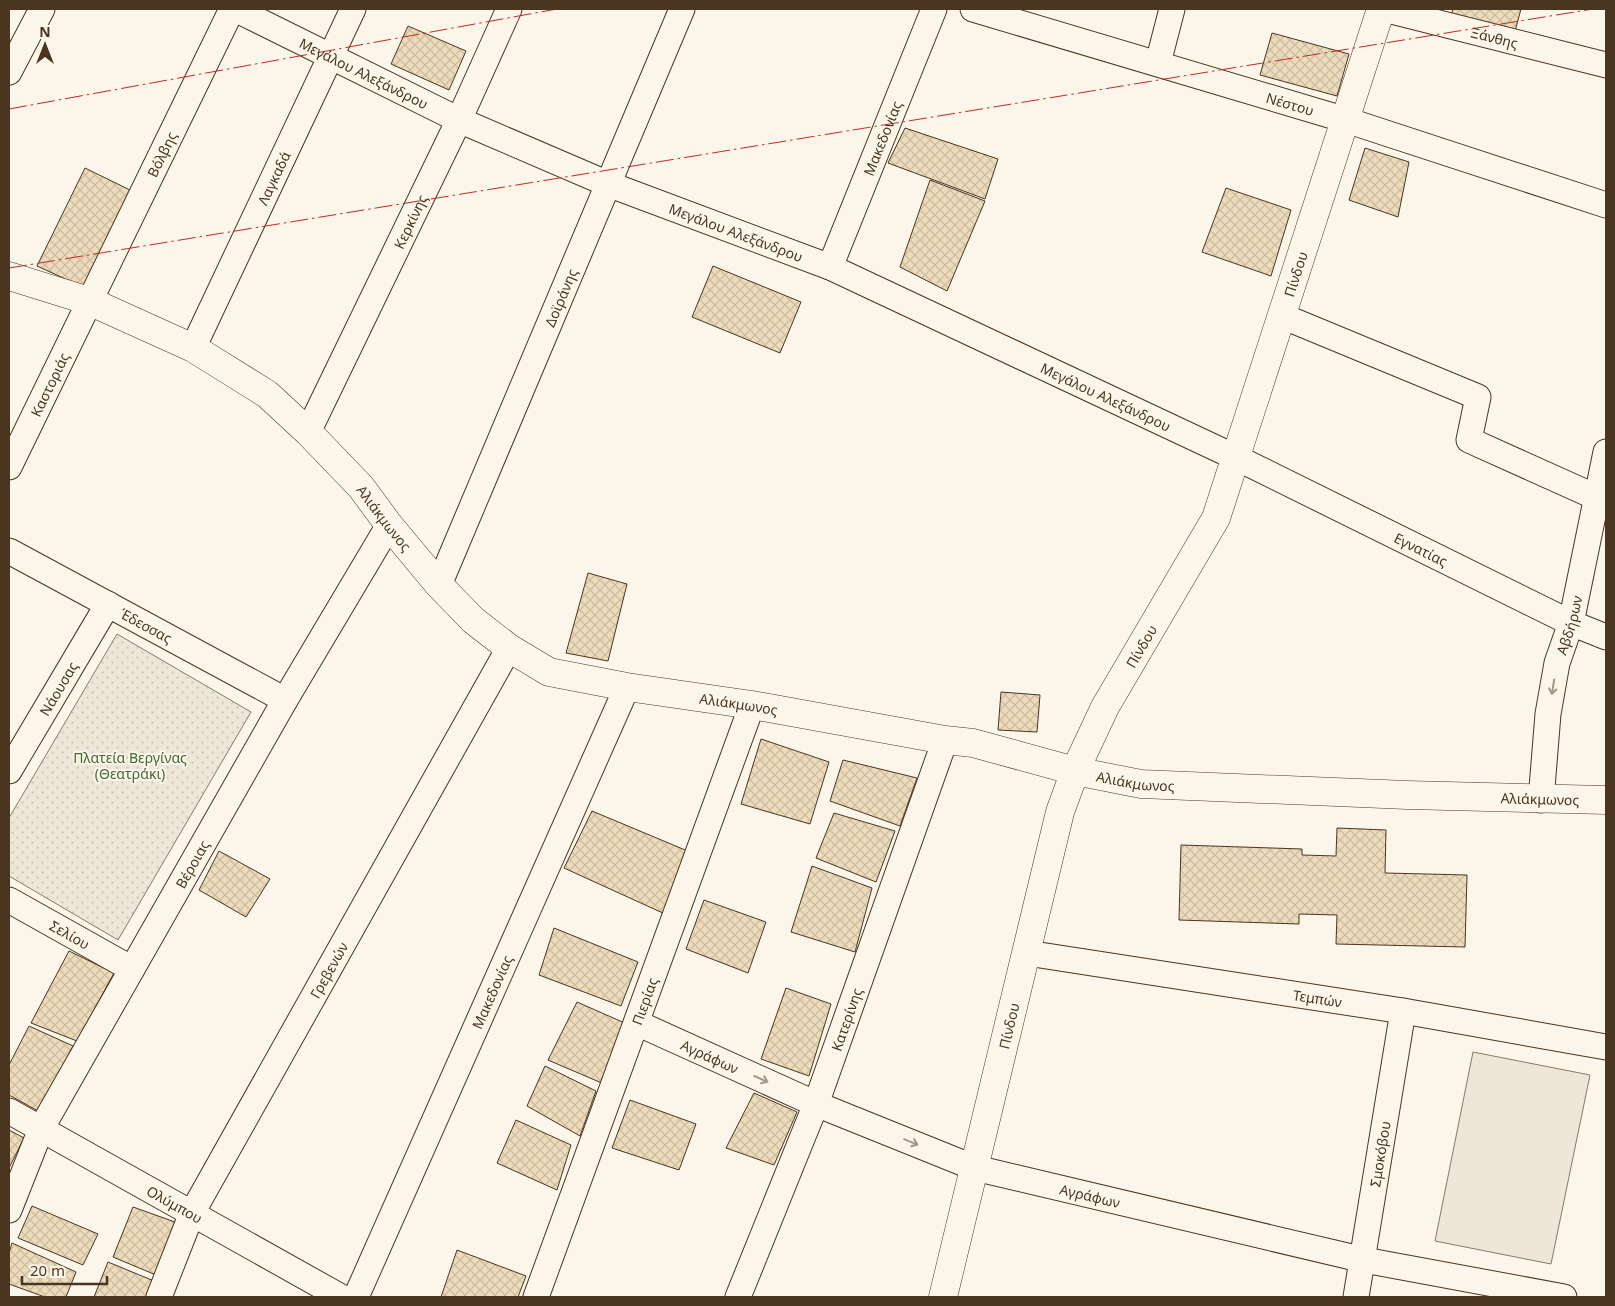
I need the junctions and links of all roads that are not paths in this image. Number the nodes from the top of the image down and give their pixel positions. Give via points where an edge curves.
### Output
1 (42, 9) edge
2 (233, 9) edge
3 (353, 9) edge
4 (509, 9) edge
5 (682, 9) edge
6 (934, 9) edge
7 (973, 9) edge
8 (1172, 9) edge
9 (1382, 9) edge
10 (329, 57) junction
11 (1158, 63) junction
12 (1606, 65) edge
13 (9, 72) edge
14 (459, 120) junction
15 (1346, 120) junction
16 (608, 184) junction
17 (1606, 205) edge
18 (830, 267) junction
19 (9, 276) edge
20 (89, 301) junction
21 (1282, 316) junction
22 (193, 348) junction
23 (308, 432) junction
24 (1606, 452) edge
25 (1237, 458) junction
26 (9, 467) edge
27 (1598, 498) junction
28 (389, 525) junction
29 (9, 551) edge
30 (439, 585) junction
31 (108, 604) junction
32 (1572, 623) junction
33 (1606, 637) edge
34 (509, 648) junction
35 (627, 687) junction
36 (285, 700) junction
37 (752, 705) junction
38 (945, 740) junction
39 (9, 771) edge
40 (1075, 771) junction
41 (1541, 800) junction
42 (1606, 800) edge
43 (9, 900) edge
44 (1027, 953) junction
45 (132, 969) junction
46 (1403, 1011) junction
47 (638, 1023) junction
48 (1606, 1047) edge
49 (816, 1104) junction
50 (9, 1112) edge
51 (41, 1129) junction
52 (975, 1168) junction
53 (9, 1210) edge
54 (192, 1214) junction
55 (1364, 1260) junction
56 (1506, 1292) edge
57 (159, 1297) edge
58 (341, 1297) edge
59 (356, 1297) edge
60 (536, 1297) edge
61 (738, 1297) edge
62 (942, 1297) edge
63 (1356, 1297) edge
64 (1564, 1297) edge

1 - 13 street
2 - 10 street, Μεγάλου Αλεξάνδρου
2 - 20 street, Βόλβης
3 - 10 street, Λαγκαδά
4 - 14 street, Κερκίνης
5 - 16 street, Δοϊράνης
6 - 18 street, Μακεδονίας
7 - 11 street, Νέστου
8 - 11 street
9 - 12 street, Ξάνθης
9 - 15 street, Πίνδου
10 - 14 street, Μεγάλου Αλεξάνδρου
10 - 22 street, Λαγκαδά
11 - 15 street, Νέστου
14 - 16 street, Μεγάλου Αλεξάνδρου
14 - 23 street, Κερκίνης
15 - 17 street, Νέστου
15 - 21 street, Πίνδου
16 - 18 street, Μεγάλου Αλεξάνδρου
16 - 30 street, Δοϊράνης
18 - 25 street, Μεγάλου Αλεξάνδρου
19 - 20 street, Αλιάκμωνος
20 - 22 street, Αλιάκμωνος
20 - 26 street, Καστοριάς
21 - 25 street, Πίνδου
21 - 27 street via 1478,397 1469,440
22 - 23 street, Αλιάκμωνος via 267,394
23 - 28 street, Αλιάκμωνος via 361,487
24 - 27 street, Αβδήρων
25 - 32 street, Εγνατίας
25 - 40 street, Πίνδου via 1216,518 1105,707
27 - 32 street, Αβδήρων
28 - 30 street, Αλιάκμωνος
28 - 36 street, Βέροιας
29 - 31 street, Έδεσσας
30 - 34 street, Αλιάκμωνος via 473,620
31 - 36 street, Έδεσσας
31 - 39 street, Νάουσας
32 - 33 street, Εγνατίας
32 -> 41 street, Αβδήρων via 1557,663 1548,714
34 - 35 street, Αλιάκμωνος via 549,672
34 - 54 street, Γρεβενών
35 - 37 street, Αλιάκμωνος
35 - 59 street, Μακεδονίας
36 - 45 street, Βέροιας
37 - 38 street, Αλιάκμωνος
37 - 47 street, Πιερίας
38 - 40 street, Αλιάκμωνος via 973,743
38 - 49 street, Κατερίνης
40 - 41 street, Αλιάκμωνος via 1141,784
40 - 44 street, Πίνδου via 1060,812
41 - 42 street, Αλιάκμωνος
43 - 45 street, Σελίου
44 - 46 street, Τεμπών
44 - 52 street, Πίνδου
45 - 51 street, Βέροιας
46 - 48 street, Τεμπών
46 - 55 street, Σμοκόβου
47 -> 49 street, Αγράφων
47 - 60 street, Πιερίας
49 -> 52 street, Αγράφων
49 - 61 street, Κατερίνης
50 - 51 street, Ολύμπου
51 - 53 street, Βέροιας
51 - 54 street, Ολύμπου
52 - 55 street, Αγράφων
52 - 62 street, Πίνδου
54 - 57 street, Γρεβενών
54 - 58 street, Ολύμπου
55 - 56 street, Αγράφων
55 - 63 street, Σμοκόβου
56 - 64 street, Αγράφων

